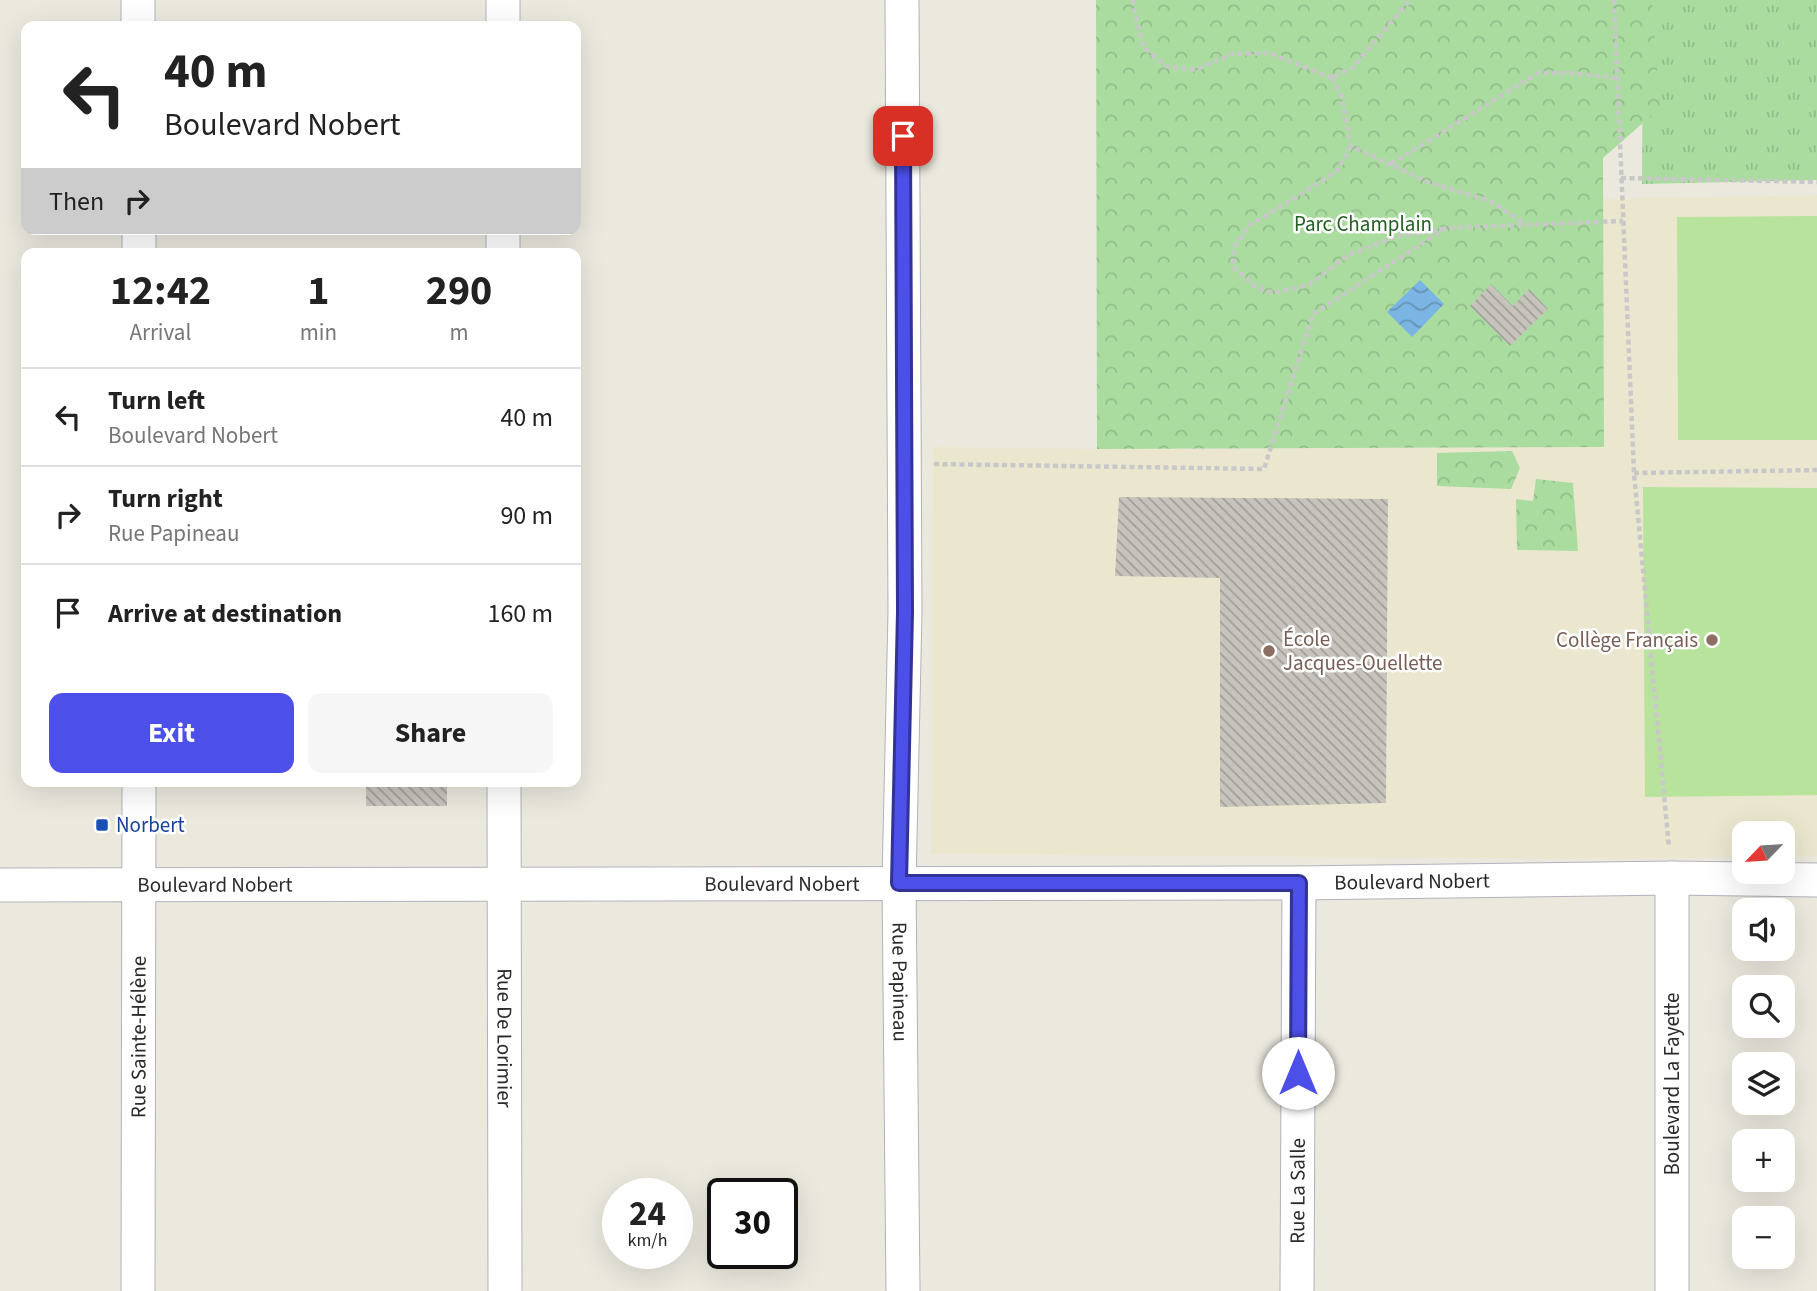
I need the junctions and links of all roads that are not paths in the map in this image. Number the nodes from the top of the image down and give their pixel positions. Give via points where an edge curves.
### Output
1 (138, 0) edge
2 (503, 0) edge
3 (902, 0) edge
4 (138, 21) edge
5 (503, 21) edge
6 (139, 787) edge
7 (503, 787) edge
8 (1672, 878) junction
9 (1817, 880) edge
10 (899, 883) junction
11 (1299, 883) junction
12 (139, 884) junction
13 (503, 884) junction
14 (0, 885) edge
15 (138, 1291) edge
16 (505, 1291) edge
17 (902, 1291) edge
18 (1297, 1291) edge
19 (1672, 1291) edge

1 - 4 street
2 - 5 street
3 - 10 street, Rue Papineau via 905,612
6 - 12 street, Rue Sainte-Hélène
7 - 13 street, Rue De Lorimier
8 - 9 street, Boulevard Nobert
8 - 11 street, Boulevard Nobert
8 - 19 street, Boulevard La Fayette
10 - 11 street, Boulevard Nobert
10 - 13 street, Boulevard Nobert
10 - 17 street, Rue Papineau
11 - 18 street, Rue La Salle
12 - 13 street, Boulevard Nobert
12 - 14 street, Boulevard Nobert
12 - 15 street, Rue Sainte-Hélène
13 - 16 street, Rue De Lorimier

